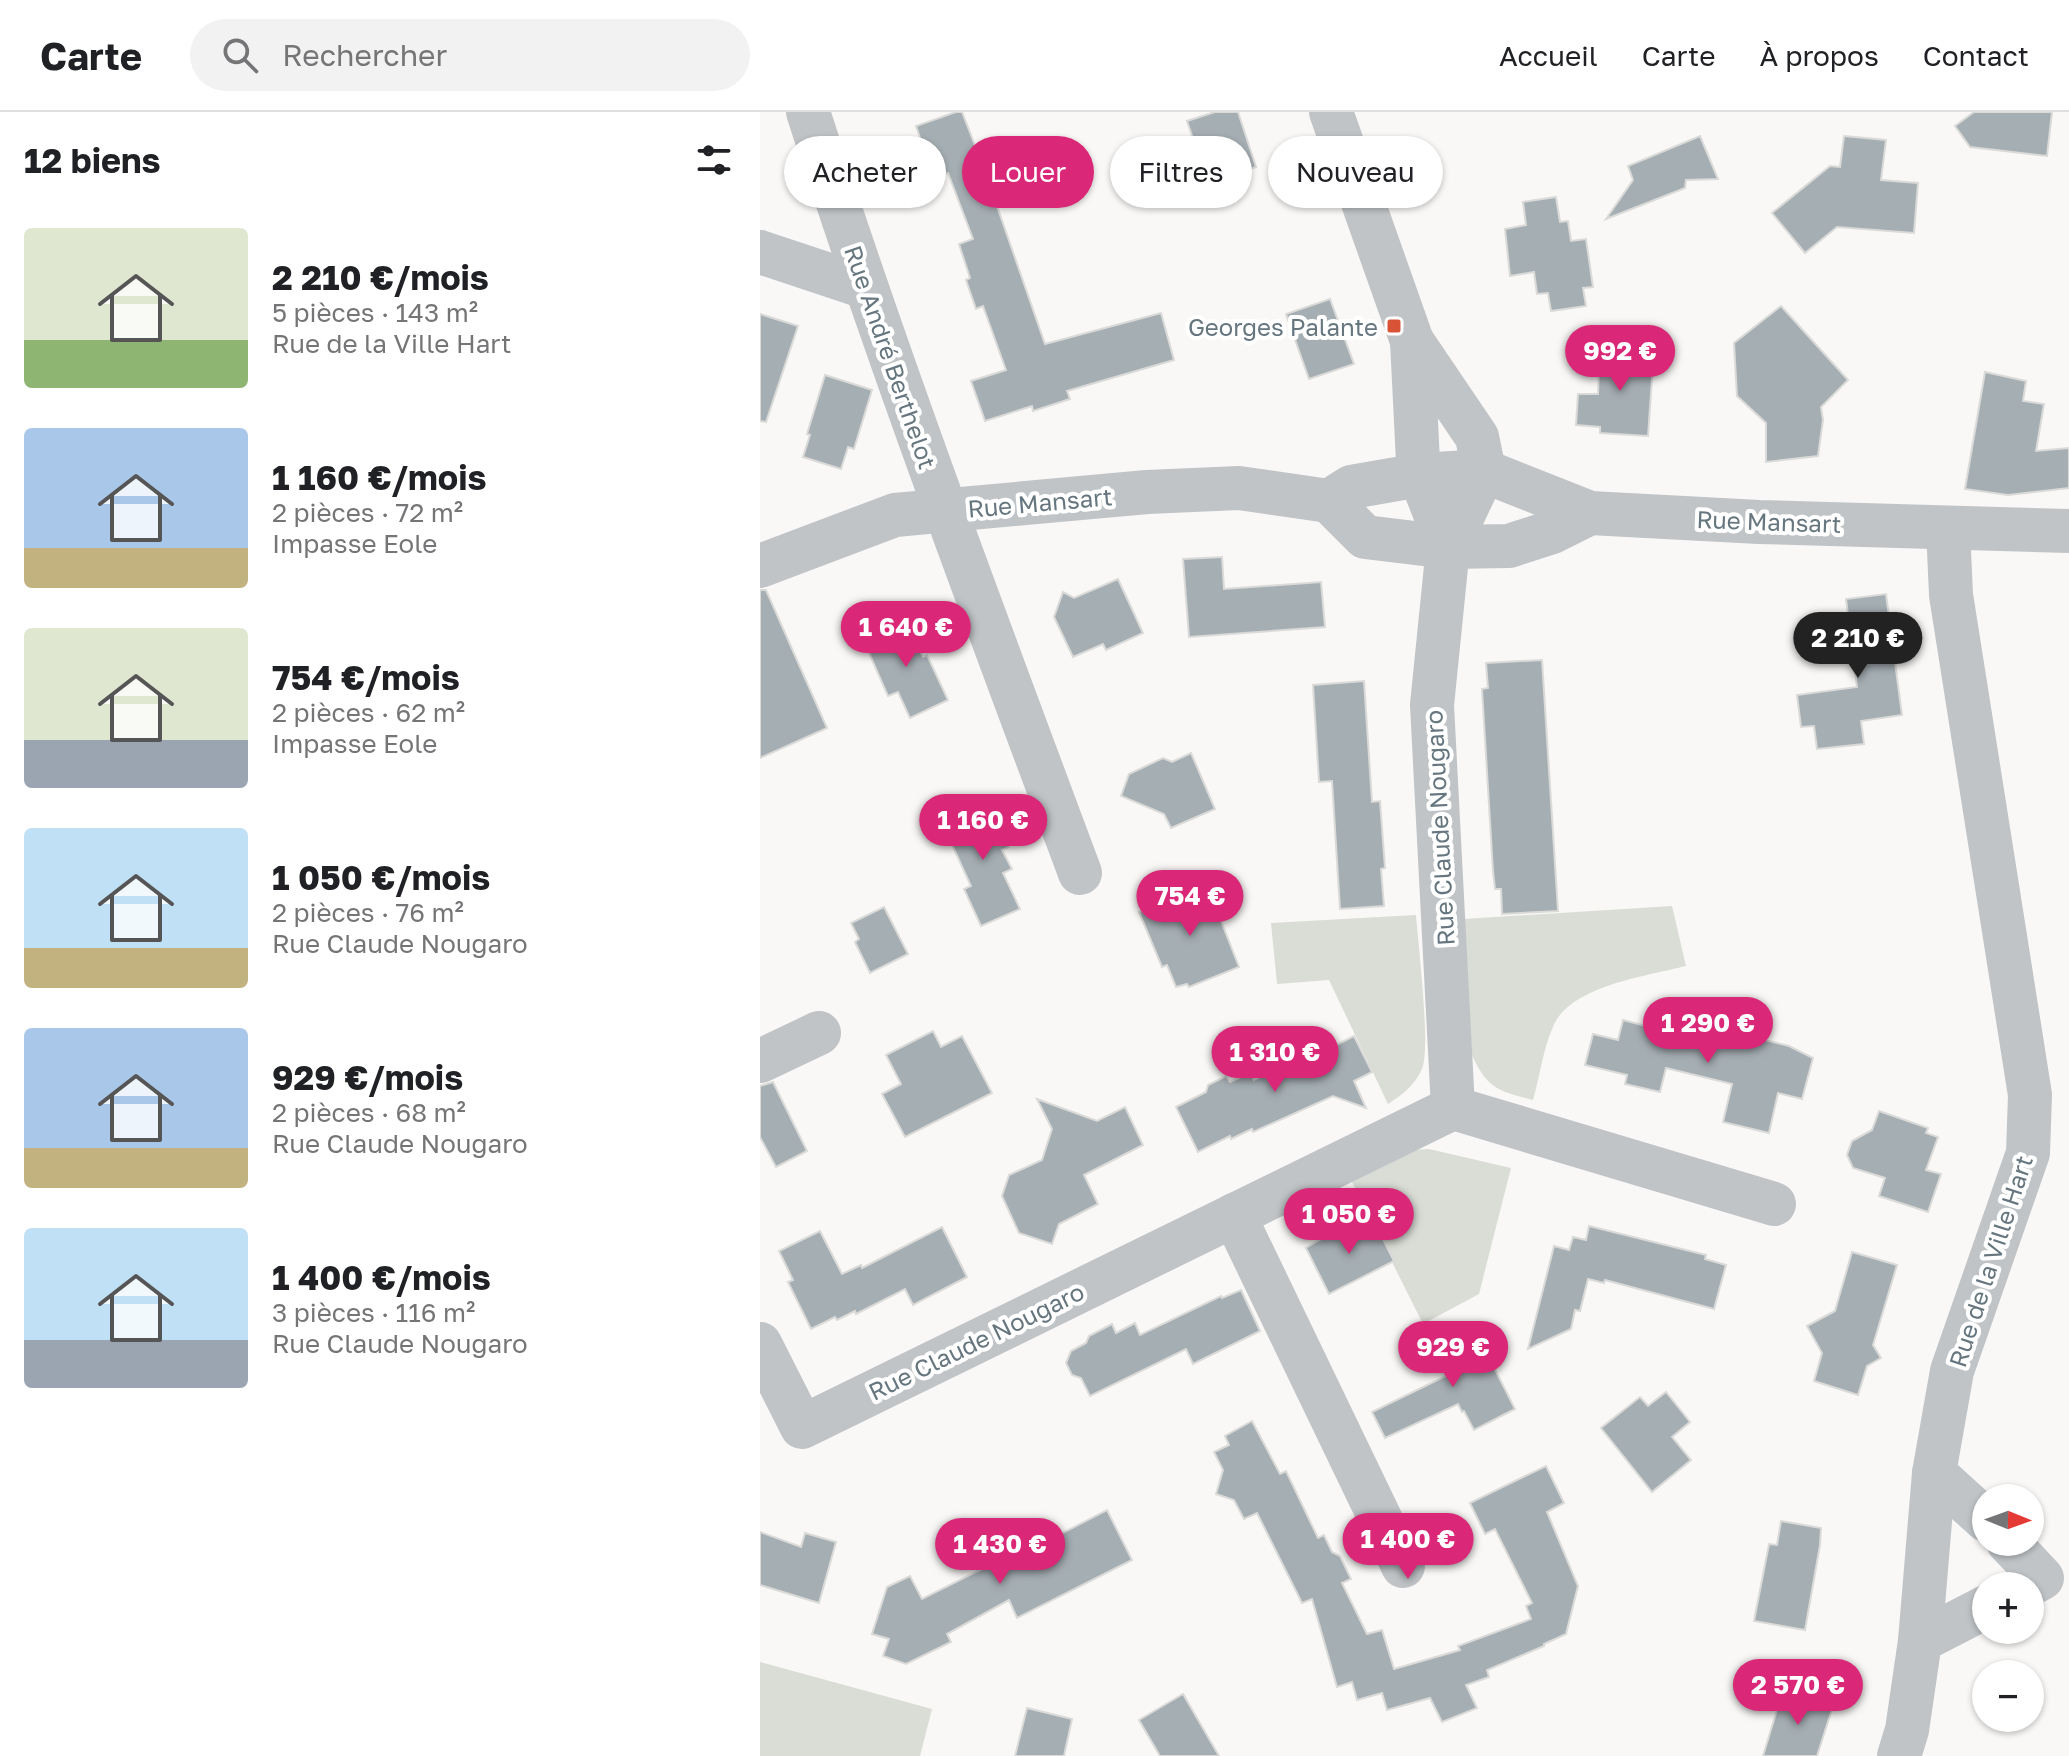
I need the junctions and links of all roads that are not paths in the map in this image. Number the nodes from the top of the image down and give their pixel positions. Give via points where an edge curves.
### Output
1 (808, 112) edge
2 (1331, 112) edge
3 (760, 252) edge
4 (865, 287) junction
5 (1412, 341) junction
6 (1484, 471) junction
7 (1420, 475) junction
8 (1329, 501) junction
9 (945, 511) junction
10 (1590, 513) junction
11 (1948, 528) junction
12 (2069, 531) edge
13 (1448, 547) junction
14 (760, 566) edge
15 (1080, 873) dead end
16 (819, 1033) dead end
17 (760, 1061) edge
18 (1453, 1108) junction
19 (1774, 1204) dead end
20 (1234, 1215) junction
21 (760, 1344) edge
22 (1934, 1473) junction
23 (1972, 1507) edge
24 (2021, 1556) edge
25 (1403, 1566) dead end
26 (2036, 1572) edge
27 (1972, 1614) edge
28 (1920, 1641) junction
29 (1899, 1756) edge

1 - 4 street, Rue André Berthelot
2 - 5 street
3 - 4 street
4 - 9 street, Rue André Berthelot
5 - 6 street via 1477,437
5 - 7 street
6 - 7 street, Rue Mansart
6 - 10 street, Rue Mansart
6 - 13 street
7 - 8 street, Rue Mansart via 1351,487
7 - 13 street
8 - 9 street, Rue Mansart via 1239,488
8 - 13 street, Rue Mansart via 1365,537
9 - 14 street, Rue Mansart via 895,515
9 - 15 street, Rue André Berthelot
10 - 11 street, Rue Mansart
10 - 13 street, Rue Mansart via 1509,546
11 - 12 street, Rue Mansart
11 - 22 street, Rue de la Ville Hart via 1951,595 2030,1095 2028,1153 1952,1371
13 - 18 street, Rue Claude Nougaro via 1432,705
16 - 17 street
18 - 19 street
18 - 20 street, Rue Claude Nougaro
20 - 21 street, Rue Claude Nougaro via 802,1427
20 - 25 street
22 - 23 street
22 - 28 street, Rue de la Ville Hart
24 - 26 street
27 - 28 street
28 - 29 street, Rue de la Ville Hart

